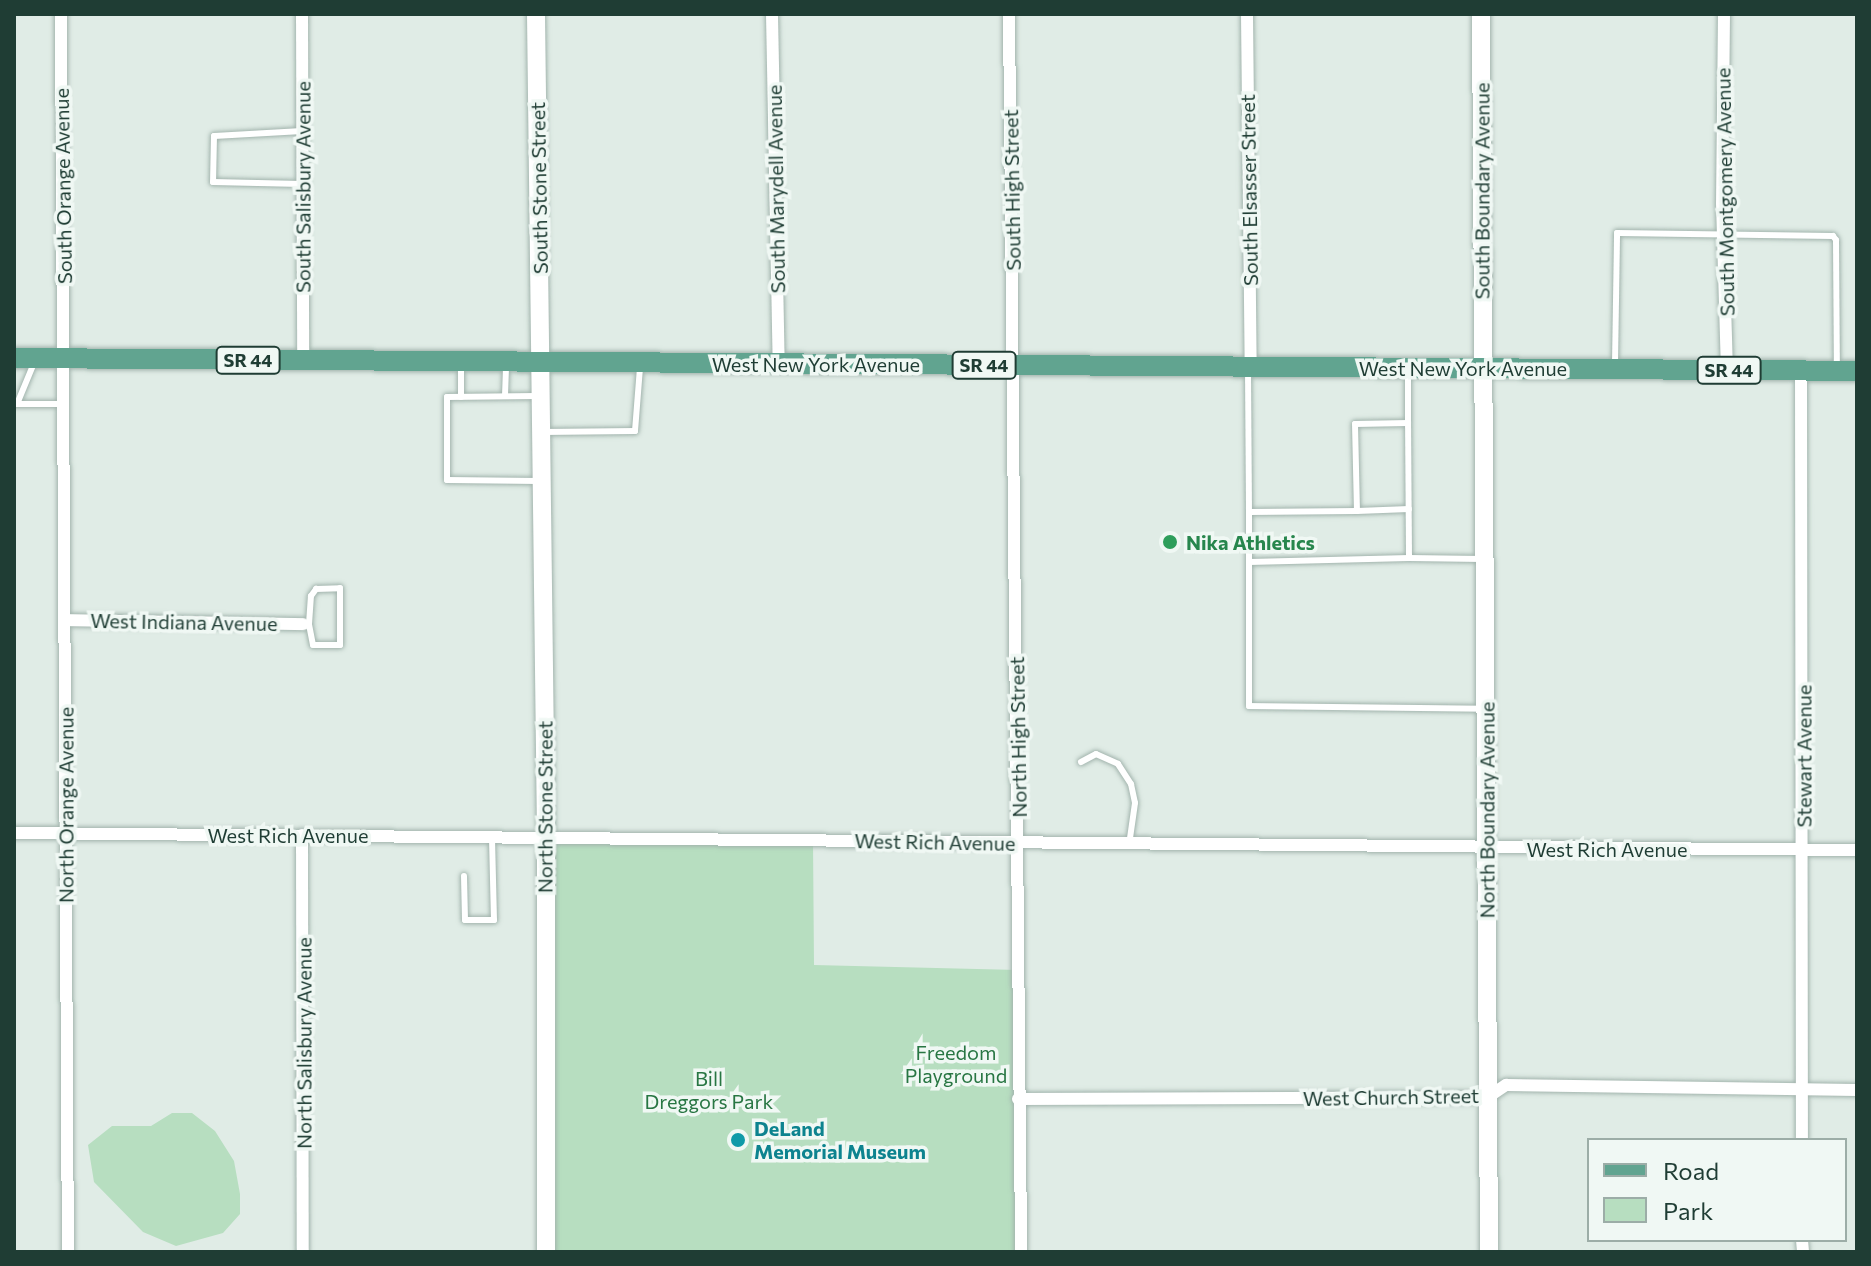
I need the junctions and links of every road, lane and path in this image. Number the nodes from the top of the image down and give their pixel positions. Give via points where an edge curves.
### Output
1 (61, 14) edge
2 (302, 14) edge
3 (536, 14) edge
4 (772, 14) edge
5 (1009, 14) edge
6 (1247, 14) edge
7 (1481, 14) edge
8 (1724, 14) edge
9 (302, 131) junction
10 (302, 184) junction
11 (1723, 234) junction
12 (14, 358) edge
13 (35, 358) junction
14 (64, 359) junction
15 (303, 361) junction
16 (461, 361) junction
17 (506, 362) junction
18 (542, 362) junction
19 (641, 363) junction
20 (779, 364) junction
21 (1014, 365) junction
22 (1249, 366) junction
23 (1408, 367) junction
24 (1483, 368) junction
25 (1615, 369) junction
26 (1727, 370) junction
27 (1801, 371) junction
28 (1847, 371) edge
29 (505, 396) junction
30 (542, 396) junction
31 (461, 397) junction
32 (15, 404) edge
33 (64, 404) junction
34 (1408, 423) junction
35 (542, 432) junction
36 (543, 481) junction
37 (1409, 509) junction
38 (1357, 511) junction
39 (1249, 512) junction
40 (1409, 558) junction
41 (1485, 559) junction
42 (1249, 562) junction
43 (65, 620) junction
44 (306, 624) junction
45 (1486, 709) junction
46 (1081, 762) dead end
47 (14, 833) edge
48 (66, 833) junction
49 (302, 835) junction
50 (492, 837) junction
51 (546, 838) junction
52 (1019, 843) junction
53 (1129, 845) junction
54 (1488, 849) junction
55 (1804, 850) junction
56 (1857, 850) edge
57 (464, 876) dead end
58 (1802, 1089) junction
59 (1857, 1090) edge
60 (1488, 1097) junction
61 (1018, 1099) junction
62 (1802, 1138) edge
63 (68, 1252) edge
64 (303, 1252) edge
65 (546, 1252) edge
66 (1021, 1252) edge
67 (1489, 1252) edge

1 - 14 street, South Orange Avenue
2 - 9 street, South Salisbury Avenue
3 - 18 street, South Stone Street
4 - 20 street, South Marydell Avenue
5 - 21 street, South High Street
6 - 22 street, South Elsasser Street
7 - 24 street, South Boundary Avenue
8 - 11 street, South Montgomery Avenue
9 - 10 street, South Salisbury Avenue
9 - 10 lane via 214,136 213,182
10 - 15 street, South Salisbury Avenue
11 - 25 lane via 1617,233
11 - 26 street, South Montgomery Avenue
11 - 28 lane via 1833,236
12 - 13 main road, West New York Avenue / SR 44
13 - 14 main road, West New York Avenue / SR 44
13 - 32 lane
14 - 15 main road, West New York Avenue / SR 44
14 - 33 street, North Orange Avenue
15 - 16 main road, West New York Avenue / SR 44
16 - 17 main road, West New York Avenue / SR 44
16 - 31 lane
17 - 18 main road, West New York Avenue / SR 44
17 - 29 lane
18 - 19 main road, West New York Avenue / SR 44
18 - 30 street, North Stone Street
19 - 20 main road, West New York Avenue / SR 44
19 - 35 lane via 635,431
20 - 21 main road, West New York Avenue / SR 44
21 - 22 main road, West New York Avenue / SR 44
21 - 52 street, North High Street
22 - 23 main road, West New York Avenue / SR 44
22 - 39 lane
23 - 24 main road, West New York Avenue / SR 44
23 - 34 lane
24 - 25 main road, West New York Avenue / SR 44
24 - 41 street, North Boundary Avenue
25 - 26 main road, West New York Avenue / SR 44
26 - 27 main road, West New York Avenue / SR 44
27 - 28 main road, West New York Avenue / SR 44
27 - 55 street, Stewart Avenue
29 - 30 lane
29 - 31 lane
30 - 35 street, North Stone Street
31 - 36 lane via 447,397 447,480
32 - 33 lane
33 - 43 street, North Orange Avenue
34 - 37 lane
34 - 38 lane via 1355,424
35 - 36 street, North Stone Street
36 - 51 street, North Stone Street
37 - 38 lane
37 - 40 lane
38 - 39 lane
39 - 42 lane
40 - 41 lane
40 - 42 lane
41 - 45 street, North Boundary Avenue
42 - 45 lane via 1249,706
43 - 44 street, West Indiana Avenue
43 - 48 street, North Orange Avenue
44 - 44 lane via 316,589 340,588 340,645 313,645
45 - 54 street, North Boundary Avenue
46 - 53 lane via 1096,754 1118,764 1131,784 1135,803
47 - 48 street, West Rich Avenue
48 - 49 street, West Rich Avenue
48 - 63 street, North Orange Avenue
49 - 50 street, West Rich Avenue
49 - 64 street, North Salisbury Avenue
50 - 51 street, West Rich Avenue
50 - 57 lane via 494,920 465,920
51 - 52 street, West Rich Avenue
51 - 65 street, North Stone Street
52 - 53 street, West Rich Avenue
52 - 61 street, North High Street
53 - 54 street, West Rich Avenue
54 - 55 street, West Rich Avenue
54 - 60 street, North Boundary Avenue
55 - 56 street, West Rich Avenue
55 - 58 street, Stewart Avenue
58 - 59 street, West Church Street
58 - 60 street, West Church Street via 1506,1085
58 - 62 street, Stewart Avenue
60 - 61 street, West Church Street
60 - 67 street, North Boundary Avenue
61 - 66 street, North High Street

